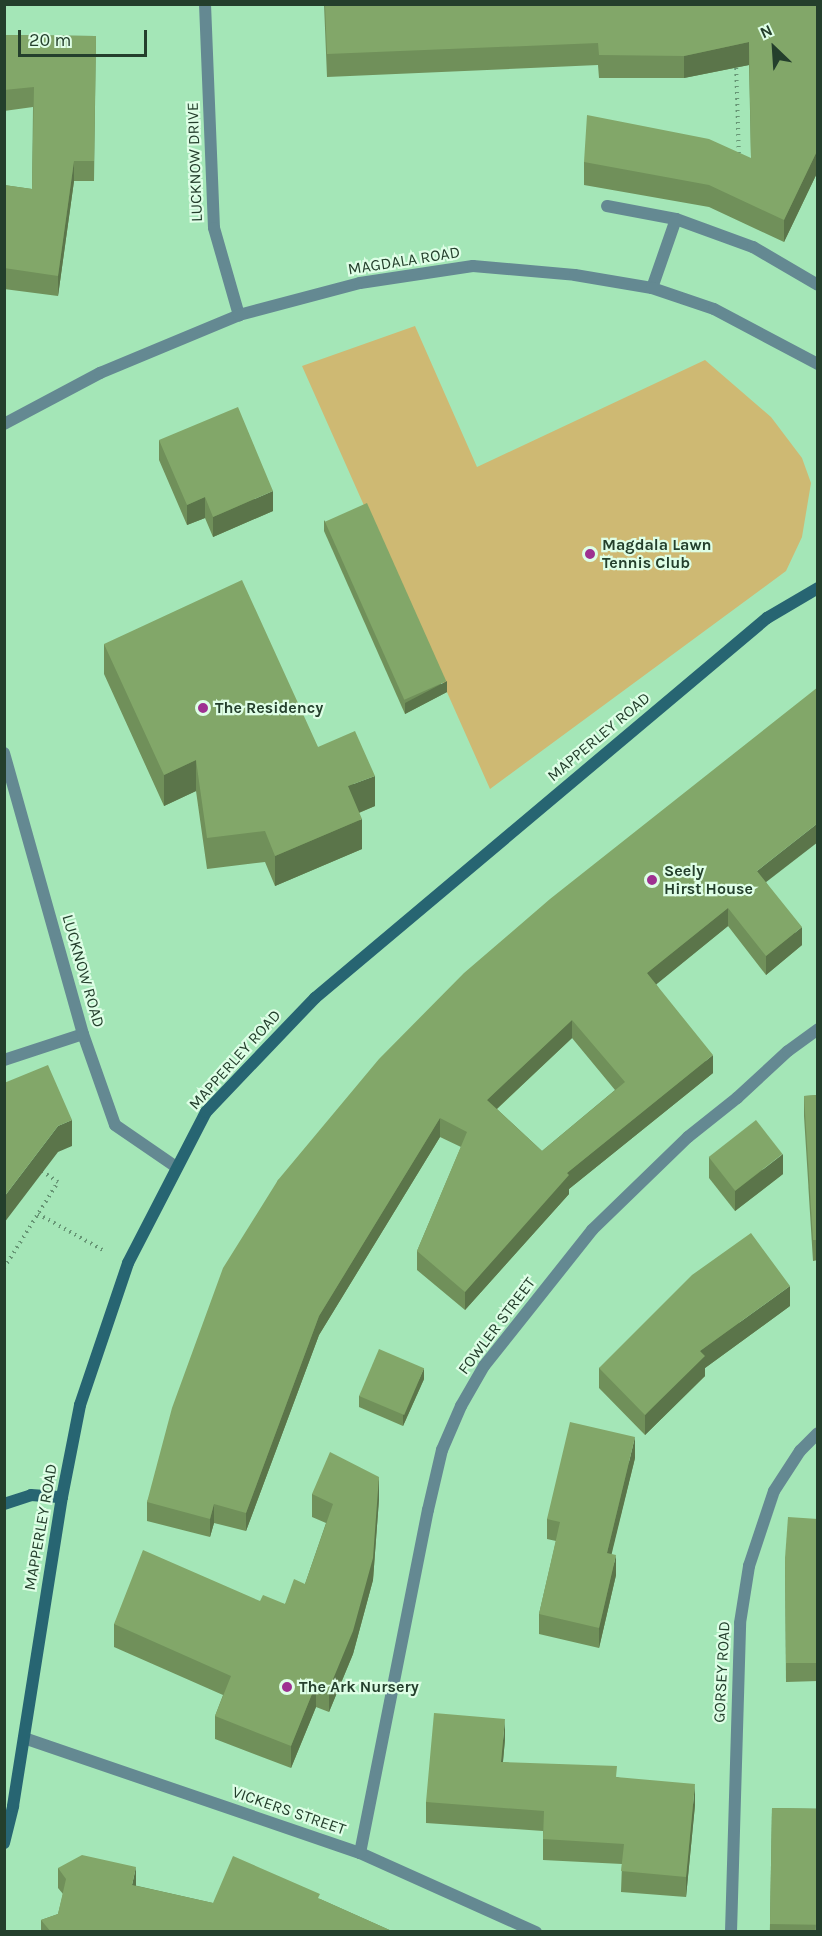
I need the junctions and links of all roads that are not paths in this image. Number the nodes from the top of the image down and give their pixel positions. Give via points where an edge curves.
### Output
1 (205, 4) edge
2 (607, 206) dead end
3 (676, 219) junction
4 (818, 285) edge
5 (651, 288) junction
6 (239, 315) junction
7 (818, 364) edge
8 (4, 424) edge
9 (818, 588) edge
10 (4, 753) edge
11 (818, 1029) edge
12 (83, 1034) junction
13 (4, 1060) edge
14 (176, 1167) junction
15 (818, 1433) edge
16 (62, 1497) junction
17 (4, 1504) edge
18 (24, 1738) junction
19 (4, 1843) edge
20 (360, 1853) junction
21 (536, 1932) edge
22 (731, 1932) edge

1 - 6 street, LUCKNOW DRIVE via 214,228
2 - 3 street
3 - 4 street via 753,247
3 - 5 street
5 - 6 street, MAGDALA ROAD via 575,275 473,267 360,283
5 - 7 street, MAGDALA ROAD via 714,309
6 - 8 street, MAGDALA ROAD via 100,373
9 - 14 street, MAPPERLEY ROAD via 758,625 315,998 206,1112
10 - 12 street, LUCKNOW ROAD
11 - 20 street, FOWLER STREET via 688,1137 592,1230 484,1366 461,1406 442,1450 428,1510
12 - 13 street
12 - 14 street, LUCKNOW ROAD via 115,1125
14 - 16 street, MAPPERLEY ROAD via 128,1263 80,1404
15 - 22 street, GORSEY ROAD via 800,1451 774,1491 749,1566 740,1623
16 - 17 street via 31,1496
16 - 18 street, MAPPERLEY ROAD
18 - 19 street, MAPPERLEY ROAD
18 - 20 street, VICKERS STREET
20 - 21 street, VICKERS STREET

